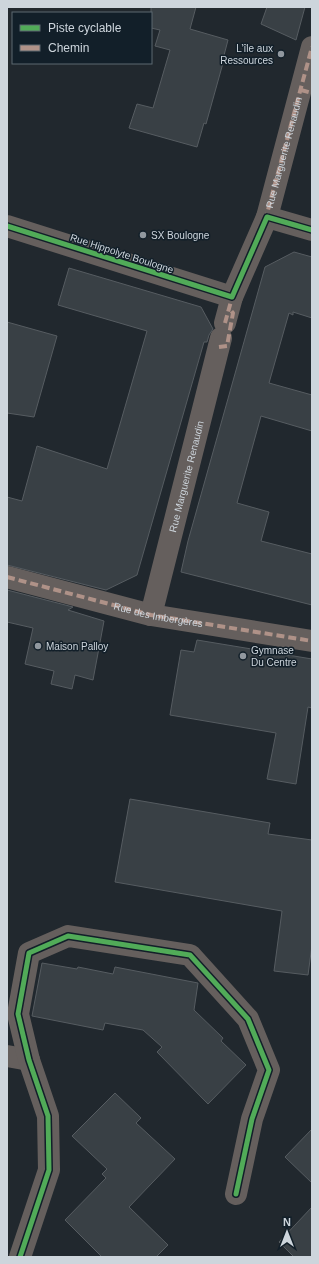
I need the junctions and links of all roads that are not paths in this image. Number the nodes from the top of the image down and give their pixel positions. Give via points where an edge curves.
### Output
1 (312, 47) edge
2 (267, 217) junction
3 (7, 226) edge
4 (312, 230) edge
5 (232, 297) junction
6 (7, 577) edge
7 (151, 615) junction
8 (312, 641) edge
9 (7, 1056) edge
10 (29, 1060) junction
11 (236, 1194) dead end
12 (20, 1257) edge

1 - 2 street, Rue Marguerite Renaudin
2 - 4 street
2 - 5 street, Rue Marguerite Renaudin
3 - 5 street, Rue Hippolyte Boulogne
5 - 7 street, Rue Marguerite Renaudin
6 - 7 street, Rue des Imbergères
7 - 8 street, Rue des Imbergères
9 - 10 street
10 - 11 street via 18,1014 29,953 68,936 190,955 248,1019 269,1070 252,1119
10 - 12 street via 48,1116 49,1170

